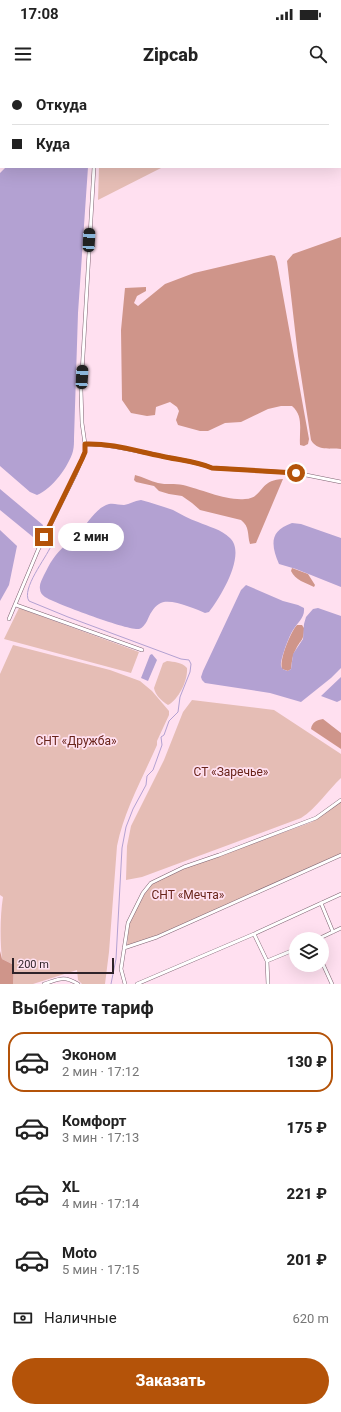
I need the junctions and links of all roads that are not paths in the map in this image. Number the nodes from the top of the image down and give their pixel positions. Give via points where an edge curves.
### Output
1 (94, 168) edge
2 (85, 444) junction
3 (341, 482) edge
4 (16, 604) junction
5 (9, 619) dead end
6 (142, 650) dead end
7 (341, 800) edge
8 (341, 855) edge
9 (341, 894) edge
10 (321, 903) junction
11 (341, 928) edge
12 (333, 932) junction
13 (254, 934) junction
14 (329, 934) edge
15 (124, 948) junction
16 (289, 952) edge
17 (267, 962) junction
18 (327, 972) edge
19 (44, 984) edge
20 (78, 984) edge
21 (125, 984) edge
22 (137, 984) edge
23 (268, 984) edge
24 (332, 984) edge

1 - 2 street via 81,390
2 - 3 street via 129,449 200,463 212,468 296,473
2 - 4 street via 82,459 38,550
4 - 5 street
4 - 6 street
7 - 15 street via 316,818 184,867 151,883 131,915
8 - 15 street via 164,934
9 - 10 street
10 - 12 street
10 - 13 street
11 - 12 street
12 - 14 street
13 - 17 street
13 - 22 street
15 - 21 street via 121,969
16 - 17 street
17 - 23 street
18 - 24 street
19 - 20 street via 61,978

